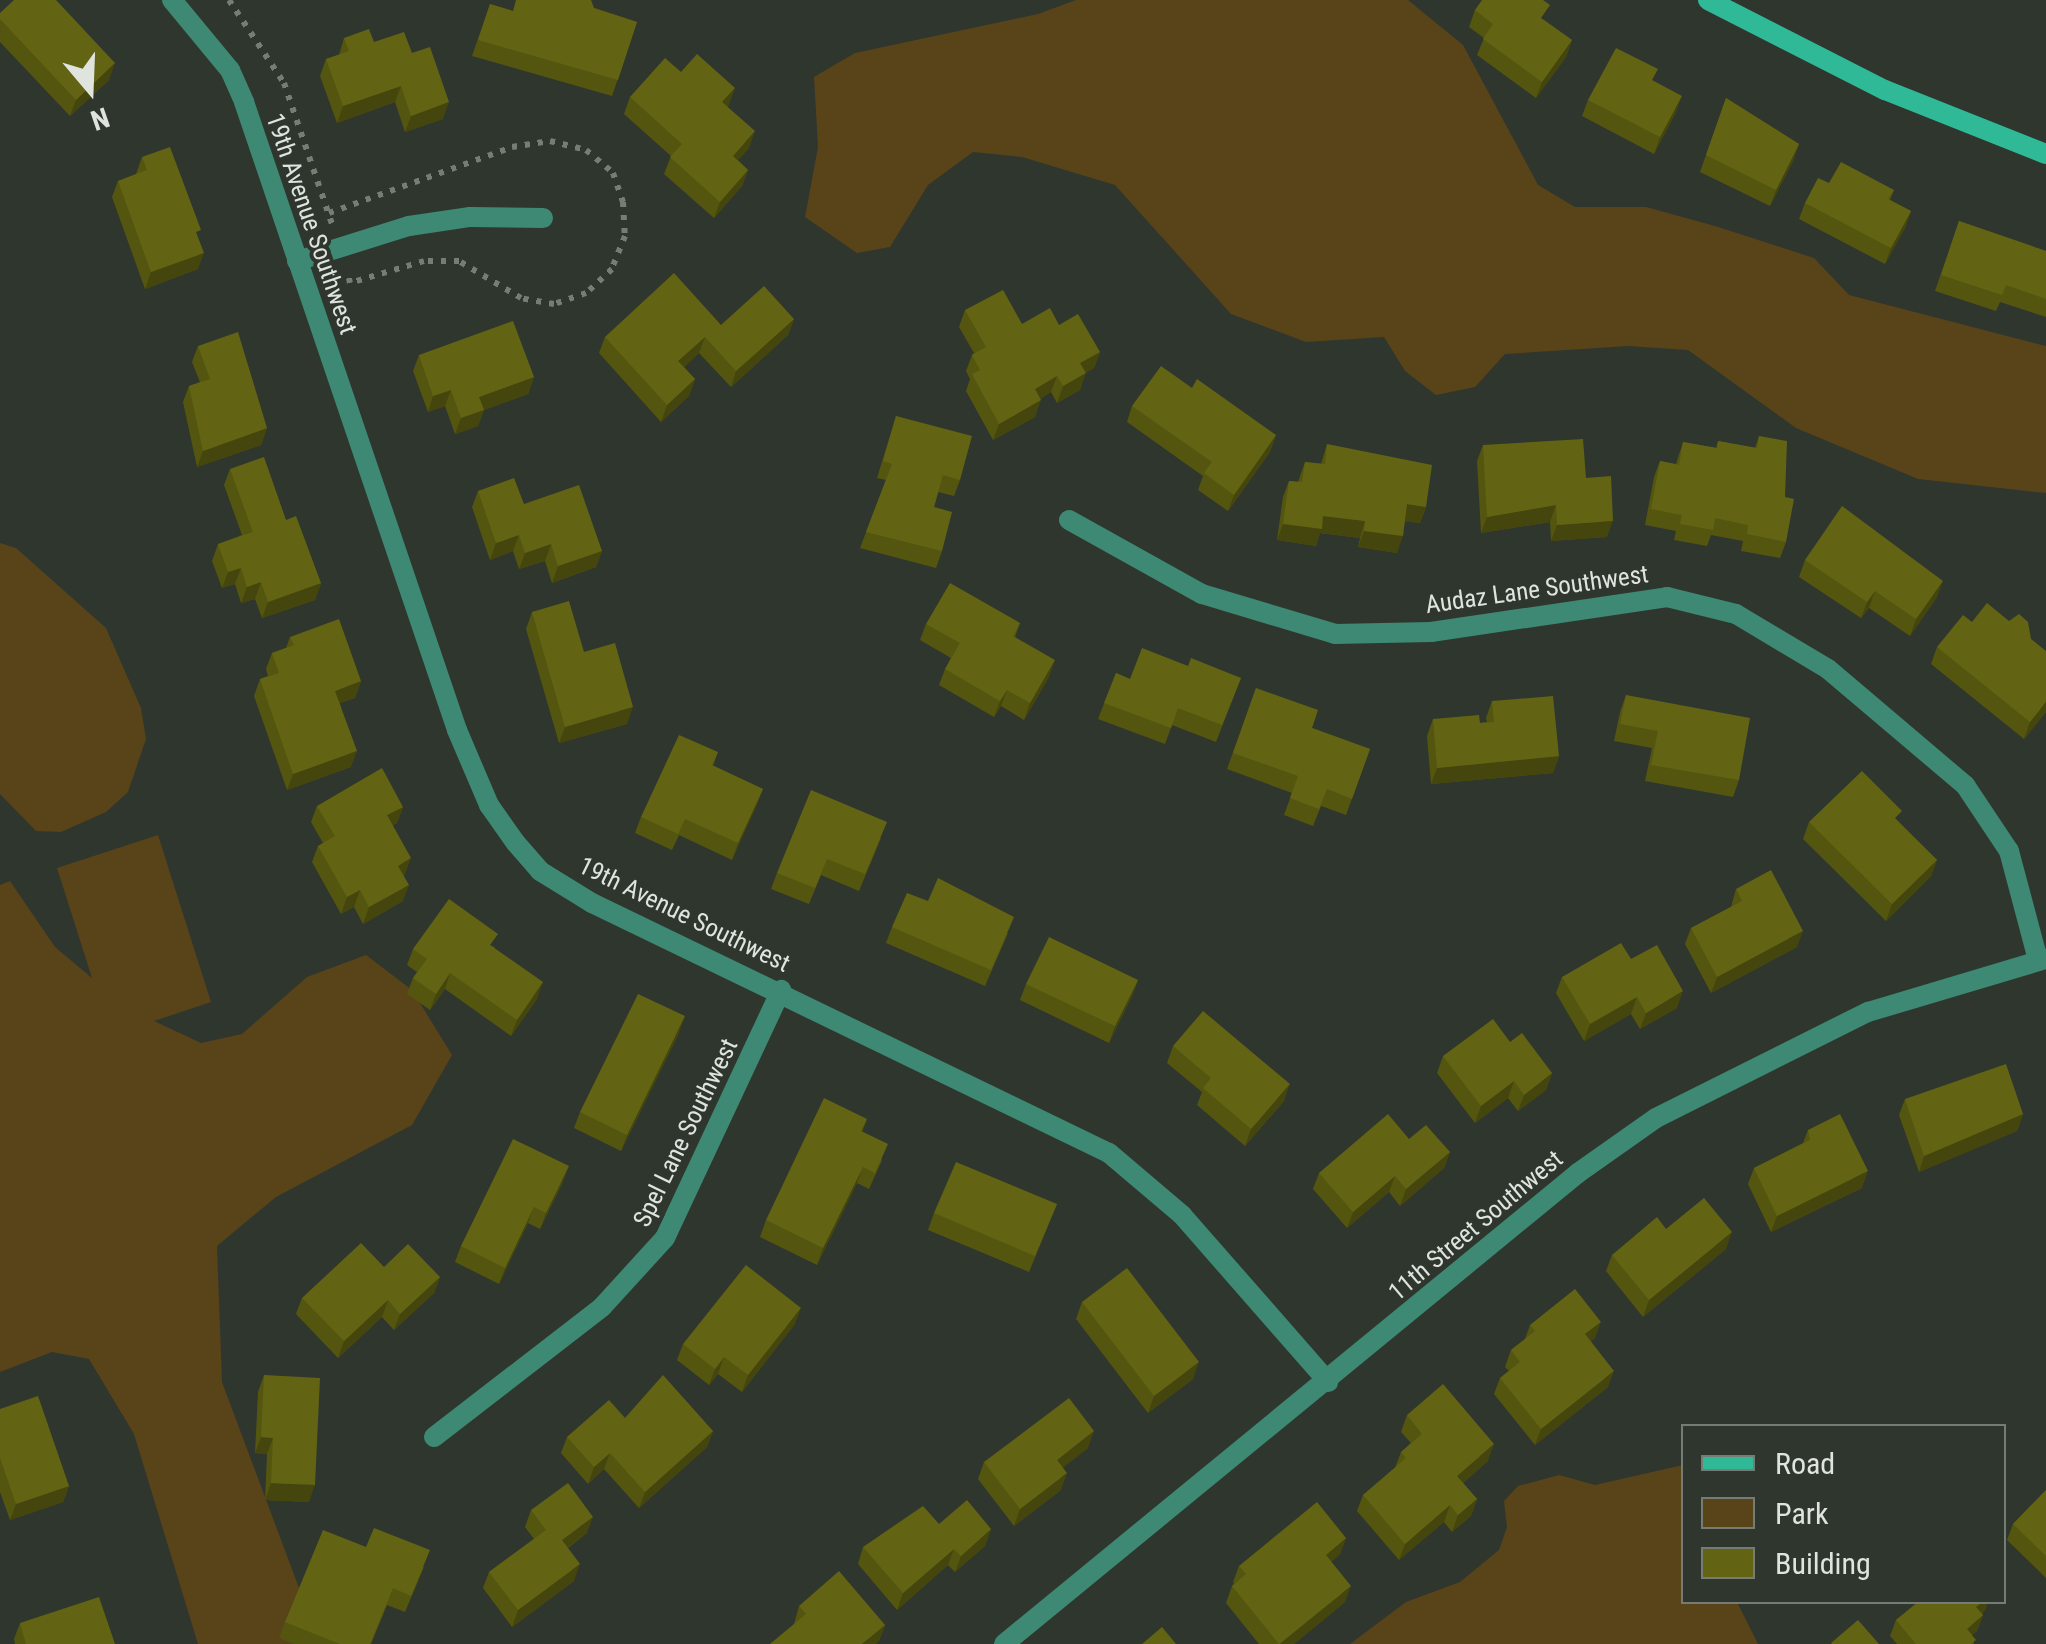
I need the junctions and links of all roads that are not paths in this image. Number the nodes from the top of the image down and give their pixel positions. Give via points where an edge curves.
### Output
1 (172, 0) edge
2 (1708, 0) edge
3 (2046, 154) edge
4 (543, 218) dead end
5 (297, 260) junction
6 (1069, 520) dead end
7 (2042, 960) edge
8 (781, 990) junction
9 (1328, 1382) junction
10 (434, 1438) dead end
11 (1004, 1644) edge

1 - 5 street, 19th Avenue Southwest via 230,70
2 - 3 street via 1885,90
4 - 5 street via 470,217 410,226
5 - 8 street, 19th Avenue Southwest via 457,730 489,805 540,871 592,903
6 - 7 street, Audaz Lane Southwest via 1202,594 1335,634 1430,632 1650,598 1736,614 1828,668 1964,785 2009,851
7 - 9 street, 11th Street Southwest via 1868,1012 1656,1118 1578,1173
8 - 9 street, 19th Avenue Southwest via 1048,1118 1124,1163 1182,1216
8 - 10 street, Spel Lane Southwest via 665,1238 602,1307
9 - 11 street, 11th Street Southwest

